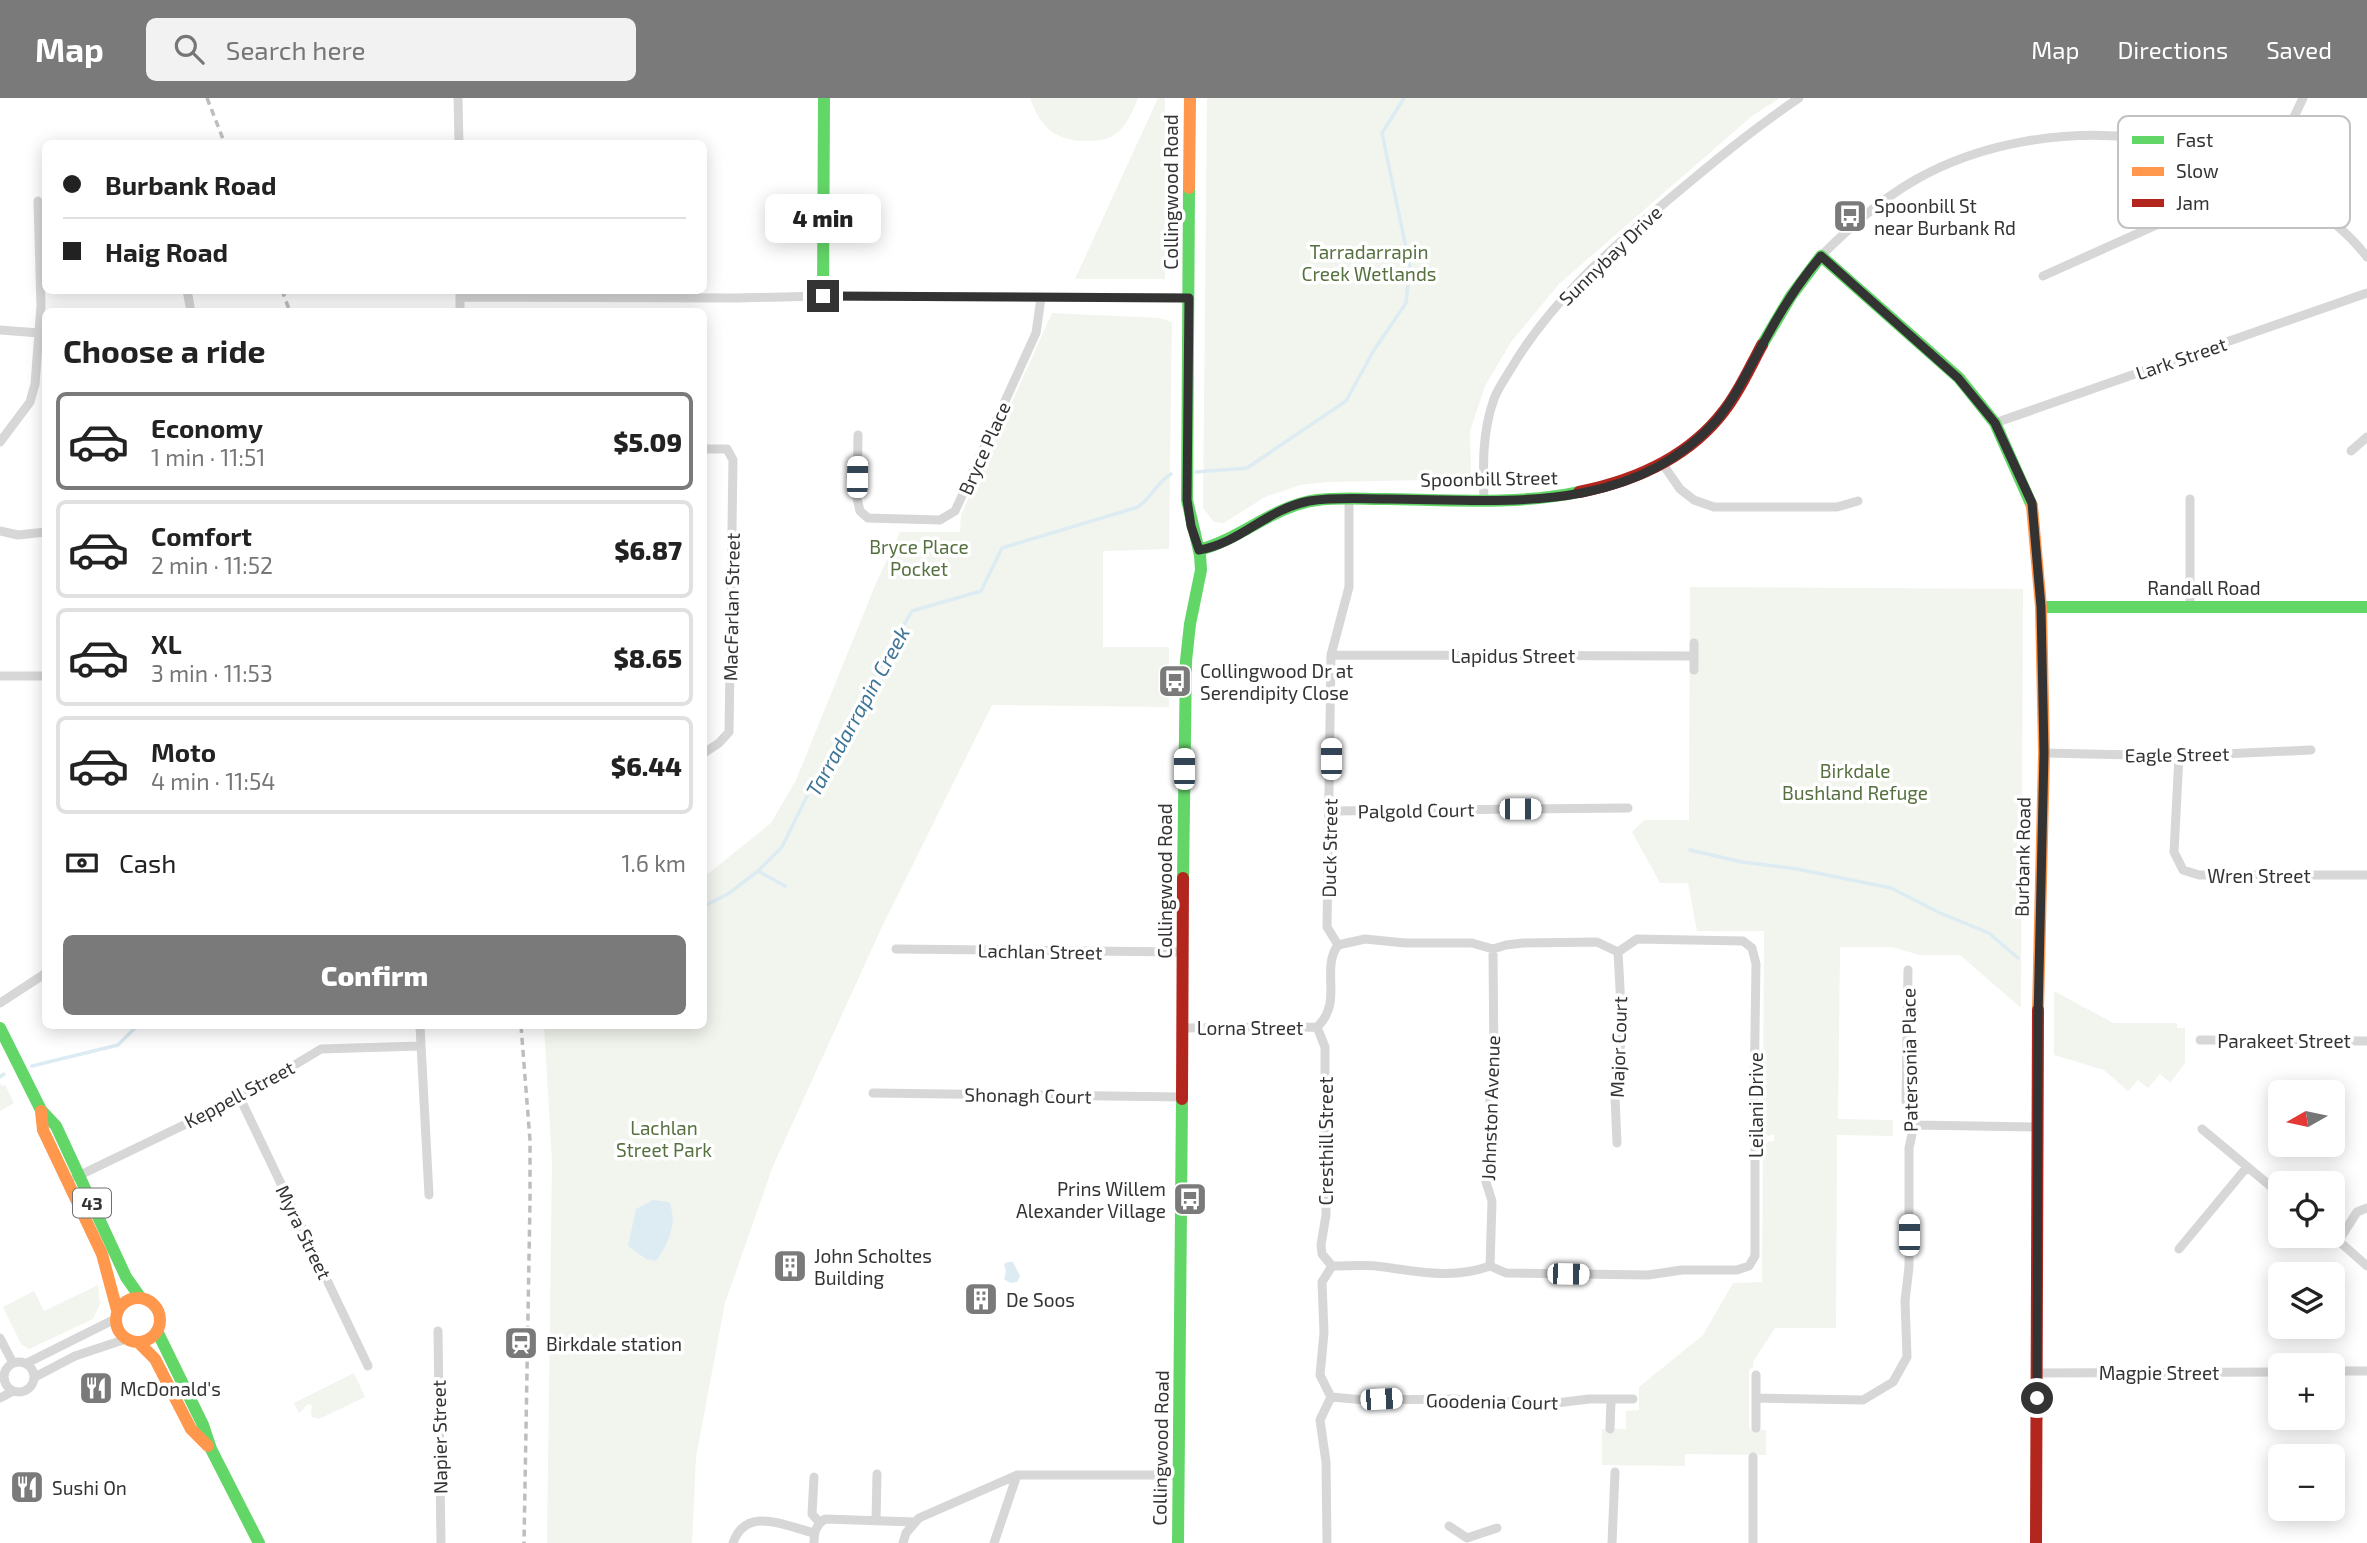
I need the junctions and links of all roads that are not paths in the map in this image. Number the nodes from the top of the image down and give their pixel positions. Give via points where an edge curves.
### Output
1 (458, 98) edge
2 (824, 98) edge
3 (1190, 98) edge
4 (1799, 98) edge
5 (2303, 98) edge
6 (2294, 116) edge
7 (2118, 137) edge
8 (458, 140) edge
9 (38, 201) dead end
10 (2150, 228) edge
11 (2337, 228) edge
12 (42, 244) edge
13 (1821, 256) junction
14 (2367, 257) edge
15 (2043, 276) dead end
16 (42, 281) edge
17 (2367, 293) edge
18 (460, 294) edge
19 (823, 296) junction
20 (1041, 298) junction
21 (1189, 298) junction
22 (0, 330) edge
23 (40, 333) junction
24 (1995, 423) junction
25 (858, 435) dead end
26 (2367, 438) edge
27 (0, 442) edge
28 (707, 449) edge
29 (2351, 451) dead end
30 (1662, 463) junction
31 (1349, 499) junction
32 (2190, 499) dead end
33 (1484, 500) junction
34 (1858, 501) dead end
35 (0, 531) edge
36 (42, 533) edge
37 (1199, 550) junction
38 (2190, 606) junction
39 (2041, 607) junction
40 (2367, 607) edge
41 (1694, 643) dead end
42 (1331, 655) junction
43 (1694, 656) junction
44 (1694, 670) dead end
45 (0, 676) edge
46 (42, 676) edge
47 (2311, 750) dead end
48 (707, 751) edge
49 (2044, 753) junction
50 (2179, 756) junction
51 (1628, 808) dead end
52 (1330, 811) junction
53 (2367, 875) edge
54 (1338, 945) junction
55 (896, 949) dead end
56 (1493, 949) junction
57 (1183, 952) junction
58 (1618, 952) junction
59 (1908, 970) dead end
60 (42, 976) edge
61 (0, 1003) edge
62 (1317, 1027) junction
63 (0, 1028) edge
64 (1182, 1028) junction
65 (420, 1029) edge
66 (2200, 1040) dead end
67 (2367, 1041) edge
68 (421, 1046) junction
69 (873, 1093) dead end
70 (1182, 1097) junction
71 (240, 1098) junction
72 (1914, 1125) junction
73 (2038, 1127) junction
74 (2202, 1129) dead end
75 (1617, 1143) dead end
76 (2246, 1167) junction
77 (73, 1178) junction
78 (2268, 1184) edge
79 (429, 1195) dead end
80 (2367, 1208) edge
81 (2345, 1227) edge
82 (2345, 1246) edge
83 (2179, 1249) dead end
84 (1332, 1266) junction
85 (1490, 1266) junction
86 (2367, 1266) edge
87 (140, 1297) junction
88 (116, 1314) junction
89 (157, 1331) junction
90 (438, 1331) dead end
91 (0, 1338) edge
92 (132, 1341) junction
93 (13, 1363) junction
94 (27, 1363) junction
95 (368, 1366) dead end
96 (2345, 1371) edge
97 (2367, 1371) edge
98 (2268, 1372) edge
99 (2037, 1373) junction
100 (1756, 1375) dead end
101 (2, 1376) edge
102 (35, 1377) junction
103 (13, 1391) junction
104 (1331, 1397) junction
105 (0, 1398) edge
106 (1756, 1398) junction
107 (1633, 1399) dead end
108 (1611, 1400) junction
109 (1756, 1428) dead end
110 (1610, 1429) dead end
111 (211, 1449) junction
112 (1753, 1457) dead end
113 (1615, 1472) dead end
114 (877, 1474) dead end
115 (1017, 1475) junction
116 (1178, 1475) junction
117 (814, 1477) dead end
118 (876, 1520) junction
119 (915, 1522) junction
120 (820, 1523) junction
121 (1449, 1526) dead end
122 (1497, 1528) dead end
123 (814, 1538) edge
124 (1467, 1540) edge
125 (259, 1543) edge
126 (441, 1543) edge
127 (733, 1543) edge
128 (903, 1543) edge
129 (994, 1543) edge
130 (1178, 1543) edge
131 (1327, 1543) edge
132 (1612, 1543) edge
133 (1753, 1543) edge
134 (2036, 1543) edge

1 - 8 street
2 - 19 street
3 - 21 street, Collingwood Road
4 - 33 street, Sunnybay Drive via 1710,164 1566,293 1494,396 1485,431
5 - 6 street
7 - 13 street, Spoonbill Street via 2016,143 1963,159 1915,180 1852,225
9 - 12 street
10 - 15 street
11 - 14 street, Spoonbill Street
13 - 24 street, Burbank Road via 1958,378
13 - 30 street, Spoonbill Street via 1776,320 1726,408 1702,434
16 - 23 street
17 - 24 street, Lark Street
18 - 19 street
19 - 20 street
20 - 21 street
20 - 25 street, Bryce Place via 1036,332 955,511 940,520 867,518 857,498
21 - 37 street, Collingwood Road via 1187,500
22 - 23 street
23 - 27 street via 30,402
24 - 39 street, Burbank Road via 2032,503
26 - 29 street
28 - 48 street, MacFarlan Street via 727,449 733,460 729,732
30 - 33 street, Spoonbill Street via 1612,487 1584,494
30 - 34 street via 1680,489 1714,507 1837,508
31 - 33 street, Spoonbill Street
31 - 37 street, Spoonbill Street via 1310,501 1279,510 1227,542
31 - 42 street, Duck Street via 1349,587
32 - 38 street
35 - 36 street
37 - 57 street, Collingwood Road via 1201,577 1190,617 1185,676
38 - 39 street, Randall Road
38 - 40 street, Randall Road
39 - 49 street, Burbank Road
41 - 43 street
42 - 43 street, Lapidus Street
42 - 52 street, Duck Street
43 - 44 street
45 - 46 street
47 - 50 street, Eagle Street
49 - 50 street, Eagle Street
49 - 73 street, Burbank Road
50 - 53 street, Wren Street via 2174,852 2182,870 2199,875
51 - 52 street, Palgold Court
52 - 54 street, Duck Street via 1327,927
54 - 56 street via 1365,939 1472,943
54 - 62 street via 1332,958 1328,1017
55 - 57 street, Lachlan Street
56 - 58 street via 1515,944 1597,943
56 - 85 street, Johnston Avenue via 1494,1068 1486,1182 1492,1201
57 - 64 street, Collingwood Road
58 - 75 street, Major Court
58 - 85 street, Leilani Drive via 1637,939 1743,941 1752,948 1758,1122 1755,1256 1749,1266 1737,1269 1648,1275 1506,1273
59 - 72 street, Patersonia Place via 1906,1101
60 - 61 street
62 - 64 street, Lorna Street
62 - 84 street, Cresthill Street via 1325,1047 1323,1122 1329,1145 1321,1245
63 - 77 street, 43 via 41,1111 56,1126
64 - 70 street, Collingwood Road
65 - 68 street
66 - 67 street, Parakeet Street
68 - 71 street, Keppell Street via 321,1049
68 - 79 street
69 - 70 street, Shonagh Court
70 - 116 street, Collingwood Road
71 - 77 street, Keppell Street
71 - 95 street, Myra Street
72 - 73 street
72 - 106 street, Patersonia Place via 1909,1148 1906,1357 1893,1382 1863,1400
73 - 99 street, Burbank Road
74 - 76 street
76 - 78 street
76 - 83 street
77 - 87 street, 43
77 - 88 street, 43 via 102,1254
80 - 81 street
82 - 86 street
84 - 85 street, Leilani Drive via 1465,1274
84 - 104 street via 1322,1282 1320,1375
87 - 88 street via 127,1300
87 - 89 street, 43 via 158,1309
88 - 92 street, 43 via 118,1331
88 - 94 street
89 - 92 street via 152,1337
89 - 111 street, 43
90 - 126 street, Napier Street
91 - 93 street
92 - 102 street via 75,1356
92 - 111 street, 43 via 155,1359 191,1430
93 - 94 street
93 - 101 street
94 - 102 street
96 - 97 street
98 - 99 street, Magpie Street
99 - 134 street, Burbank Road
100 - 106 street
101 - 103 street
102 - 103 street via 27,1391
103 - 105 street
104 - 108 street, Goodenia Court via 1456,1399 1483,1404
104 - 131 street via 1320,1420 1326,1462
106 - 109 street
107 - 108 street, Goodenia Court
108 - 110 street
111 - 125 street, 43
112 - 133 street
113 - 132 street
114 - 118 street
115 - 116 street
115 - 119 street
115 - 129 street
116 - 130 street, Collingwood Road
117 - 120 street via 812,1514
118 - 119 street
118 - 120 street via 825,1519
119 - 128 street
120 - 123 street
121 - 124 street
122 - 124 street
123 - 127 street via 764,1520 745,1524

